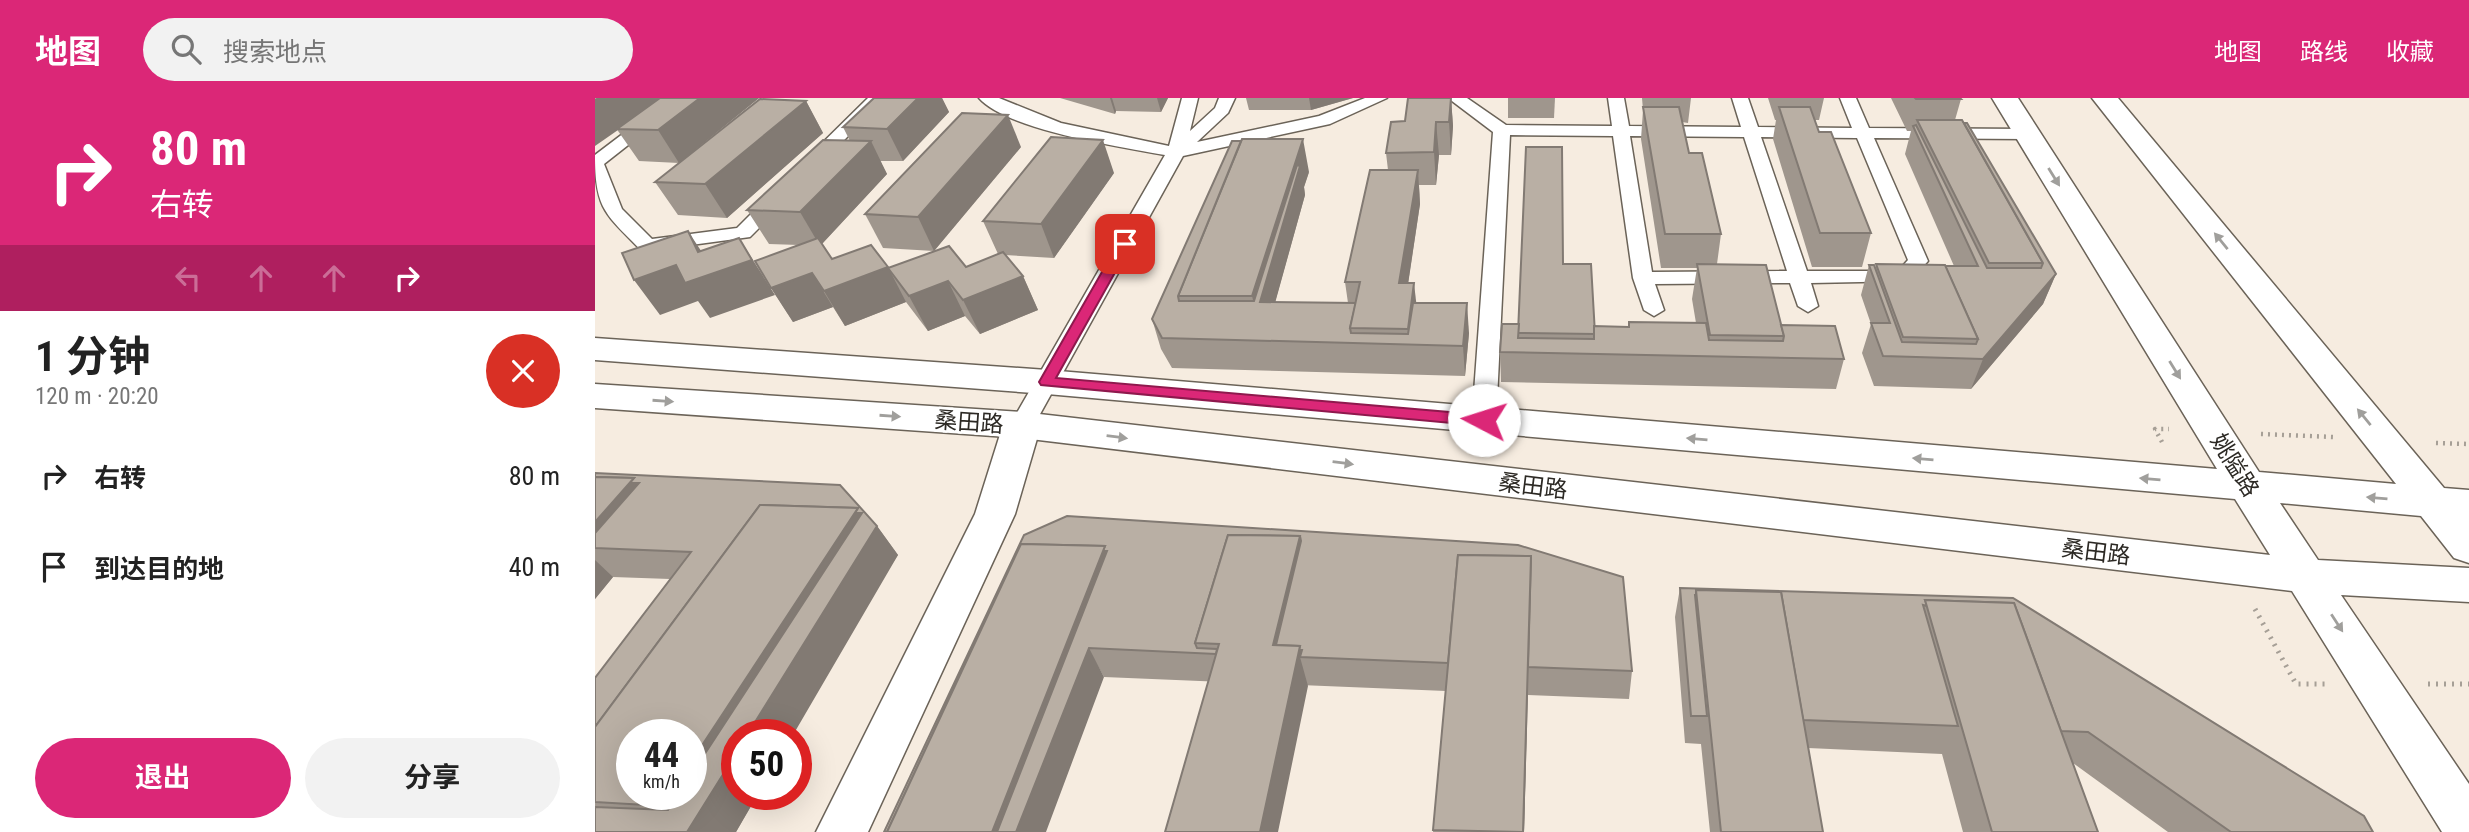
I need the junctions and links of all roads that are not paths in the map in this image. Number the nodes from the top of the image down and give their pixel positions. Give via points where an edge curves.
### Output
1 (680, 98) edge
2 (877, 98) edge
3 (987, 98) edge
4 (1190, 98) edge
5 (1227, 98) edge
6 (1380, 98) edge
7 (1457, 98) edge
8 (1616, 98) edge
9 (1740, 98) edge
10 (1848, 98) edge
11 (2005, 98) edge
12 (2105, 98) edge
13 (1502, 130) junction
14 (1620, 131) junction
15 (1749, 132) junction
16 (1864, 132) junction
17 (2027, 134) junction
18 (1176, 152) junction
19 (1643, 278) junction
20 (1799, 280) junction
21 (1808, 306) dead end
22 (1654, 310) dead end
23 (595, 349) edge
24 (1047, 382) junction
25 (595, 396) edge
26 (1484, 420) junction
27 (1022, 425) junction
28 (2248, 487) junction
29 (2452, 504) edge
30 (2469, 547) edge
31 (2307, 576) junction
32 (2469, 586) edge
33 (2469, 830) edge
34 (842, 832) edge

1 - 2 lane via 595,163 613,211 647,245 743,233
3 - 18 lane via 1009,111 1072,130
4 - 18 lane
5 - 18 lane via 1222,110
6 - 18 lane via 1324,120
7 - 13 lane
8 - 14 lane
9 - 15 lane
10 - 16 lane
11 - 17 main road, 姚隘路
29 -> 12 main road
13 - 14 lane
13 - 26 lane
14 - 15 lane
14 - 19 lane
15 - 16 lane
15 - 20 lane
16 - 17 lane
16 - 20 lane via 1918,261 1903,277
17 -> 28 main road, 姚隘路
18 - 24 lane
19 - 20 lane
19 - 22 lane
20 - 21 lane
23 - 24 main road, 桑田路
24 - 26 main road, 桑田路
24 - 27 lane
25 -> 27 main road, 桑田路
28 -> 26 main road, 桑田路
27 -> 31 main road, 桑田路
27 - 34 main road via 995,514
29 -> 28 main road, 桑田路
28 - 31 main road, 姚隘路
29 - 30 main road
31 - 32 main road, 桑田路
31 -> 33 main road, 姚隘路

